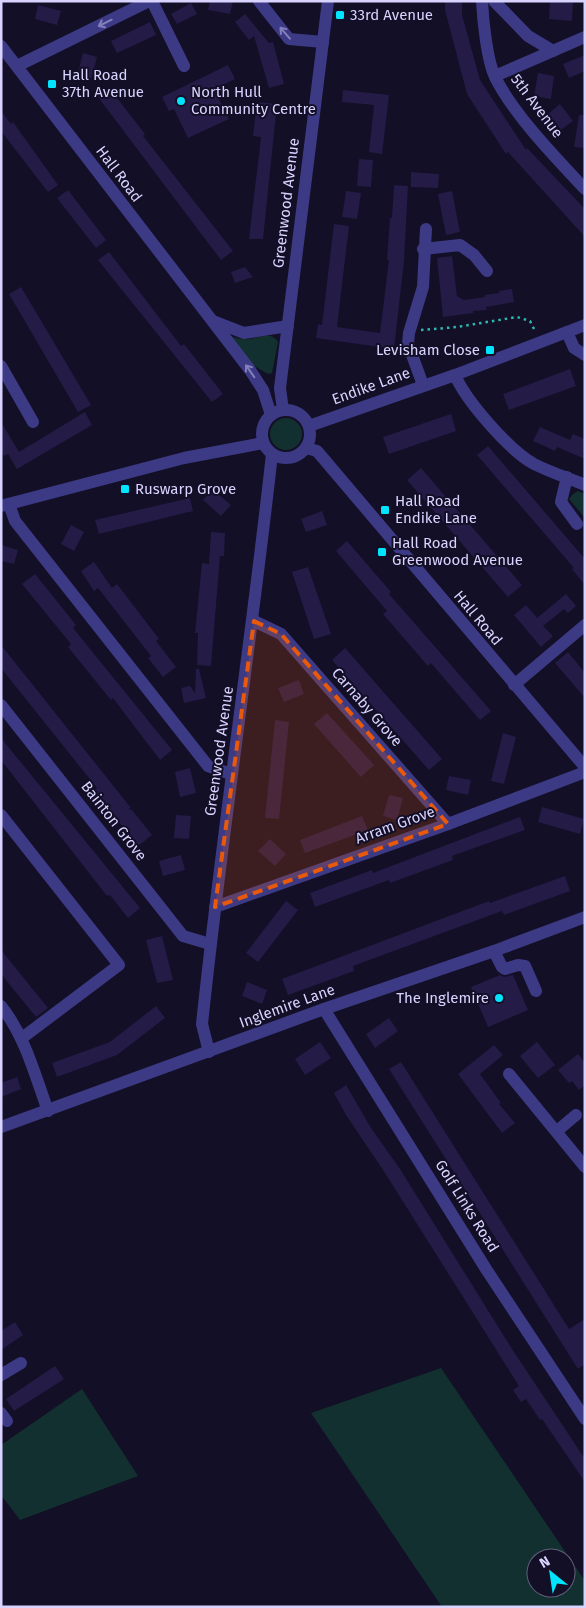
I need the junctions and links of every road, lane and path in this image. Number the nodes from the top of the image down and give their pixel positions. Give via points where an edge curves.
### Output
1 (151, 1) edge
2 (259, 1) edge
3 (328, 1) edge
4 (482, 1) edge
5 (494, 1) edge
6 (585, 37) edge
7 (323, 42) junction
8 (1, 46) edge
9 (553, 51) junction
10 (17, 66) junction
11 (184, 66) dead end
12 (495, 76) junction
13 (583, 184) edge
14 (426, 229) dead end
15 (424, 250) junction
16 (487, 271) dead end
17 (213, 321) junction
18 (585, 325) edge
19 (288, 326) junction
20 (410, 329) junction
21 (567, 332) junction
22 (540, 342) junction
23 (585, 355) edge
24 (1, 366) edge
25 (455, 375) junction
26 (5, 379) edge
27 (423, 385) junction
28 (277, 412) junction
29 (33, 422) dead end
30 (309, 426) junction
31 (263, 443) junction
32 (306, 448) junction
33 (272, 454) junction
34 (567, 477) junction
35 (585, 485) edge
36 (5, 505) edge
37 (577, 524) dead end
38 (254, 621) junction
39 (585, 626) edge
40 (514, 685) junction
41 (1, 705) edge
42 (585, 767) edge
43 (585, 772) edge
44 (231, 774) junction
45 (1, 815) edge
46 (448, 824) junction
47 (215, 907) junction
48 (585, 916) edge
49 (210, 944) junction
50 (494, 952) junction
51 (536, 991) dead end
52 (1, 1006) edge
53 (324, 1009) junction
54 (22, 1038) junction
55 (209, 1052) junction
56 (509, 1074) dead end
57 (48, 1111) junction
58 (576, 1116) dead end
59 (1, 1127) edge
60 (557, 1132) junction
61 (585, 1167) edge
62 (21, 1363) dead end
63 (1, 1375) edge
64 (585, 1419) edge

1 -> 10 street
1 - 11 street
7 -> 2 street via 289,39
3 - 7 street, Greenwood Avenue
4 - 12 street, 5th Avenue via 483,22
5 - 9 street via 528,36
6 - 9 street
7 - 19 street, Greenwood Avenue
8 - 10 street, Hall Road
9 - 12 street
10 - 17 street, Hall Road
12 - 13 street, 5th Avenue via 536,134
14 - 15 street
15 - 16 street via 460,245 474,255
15 - 20 street via 423,287
17 - 19 street via 244,333
28 -> 17 street, Hall Road
18 - 21 street, Endike Lane
19 - 28 street, Greenwood Avenue
20 - 22 path via 457,328 517,317 530,321
20 - 27 street via 408,344
21 - 22 street, Endike Lane
21 - 23 street via 574,348
22 - 25 street, Endike Lane
24 - 26 street
25 - 27 street, Endike Lane
25 - 34 street via 462,391 515,451 534,464
26 - 29 street
27 - 30 street, Endike Lane
28 - 30 street via 294,411 303,416
28 - 31 street via 264,422
30 - 32 street
31 - 33 street
31 - 36 street via 184,458
32 - 33 street via 297,456 285,458
32 - 40 street, Hall Road via 317,451
33 - 38 street, Greenwood Avenue
34 - 35 street
34 - 37 street via 561,502
36 - 44 street via 208,766
38 - 44 street, Greenwood Avenue
38 - 46 street, Carnaby Grove via 282,634
39 - 40 street
40 - 42 street, Hall Road
41 - 49 street, Bainton Grove via 183,936
43 - 46 street, Arram Grove
44 - 47 street, Greenwood Avenue
45 - 54 street via 118,965
46 - 47 street, Arram Grove
47 - 49 street, Greenwood Avenue
48 - 50 street, Inglemire Lane
49 - 55 street, Greenwood Avenue via 202,1024
50 - 51 street via 502,967 525,966
50 - 53 street, Inglemire Lane
52 - 54 street
53 - 55 street, Inglemire Lane
53 - 64 street, Golf Links Road
54 - 57 street
55 - 57 street, Inglemire Lane
56 - 60 street
57 - 59 street, Inglemire Lane
58 - 60 street
60 - 61 street
62 - 63 street

